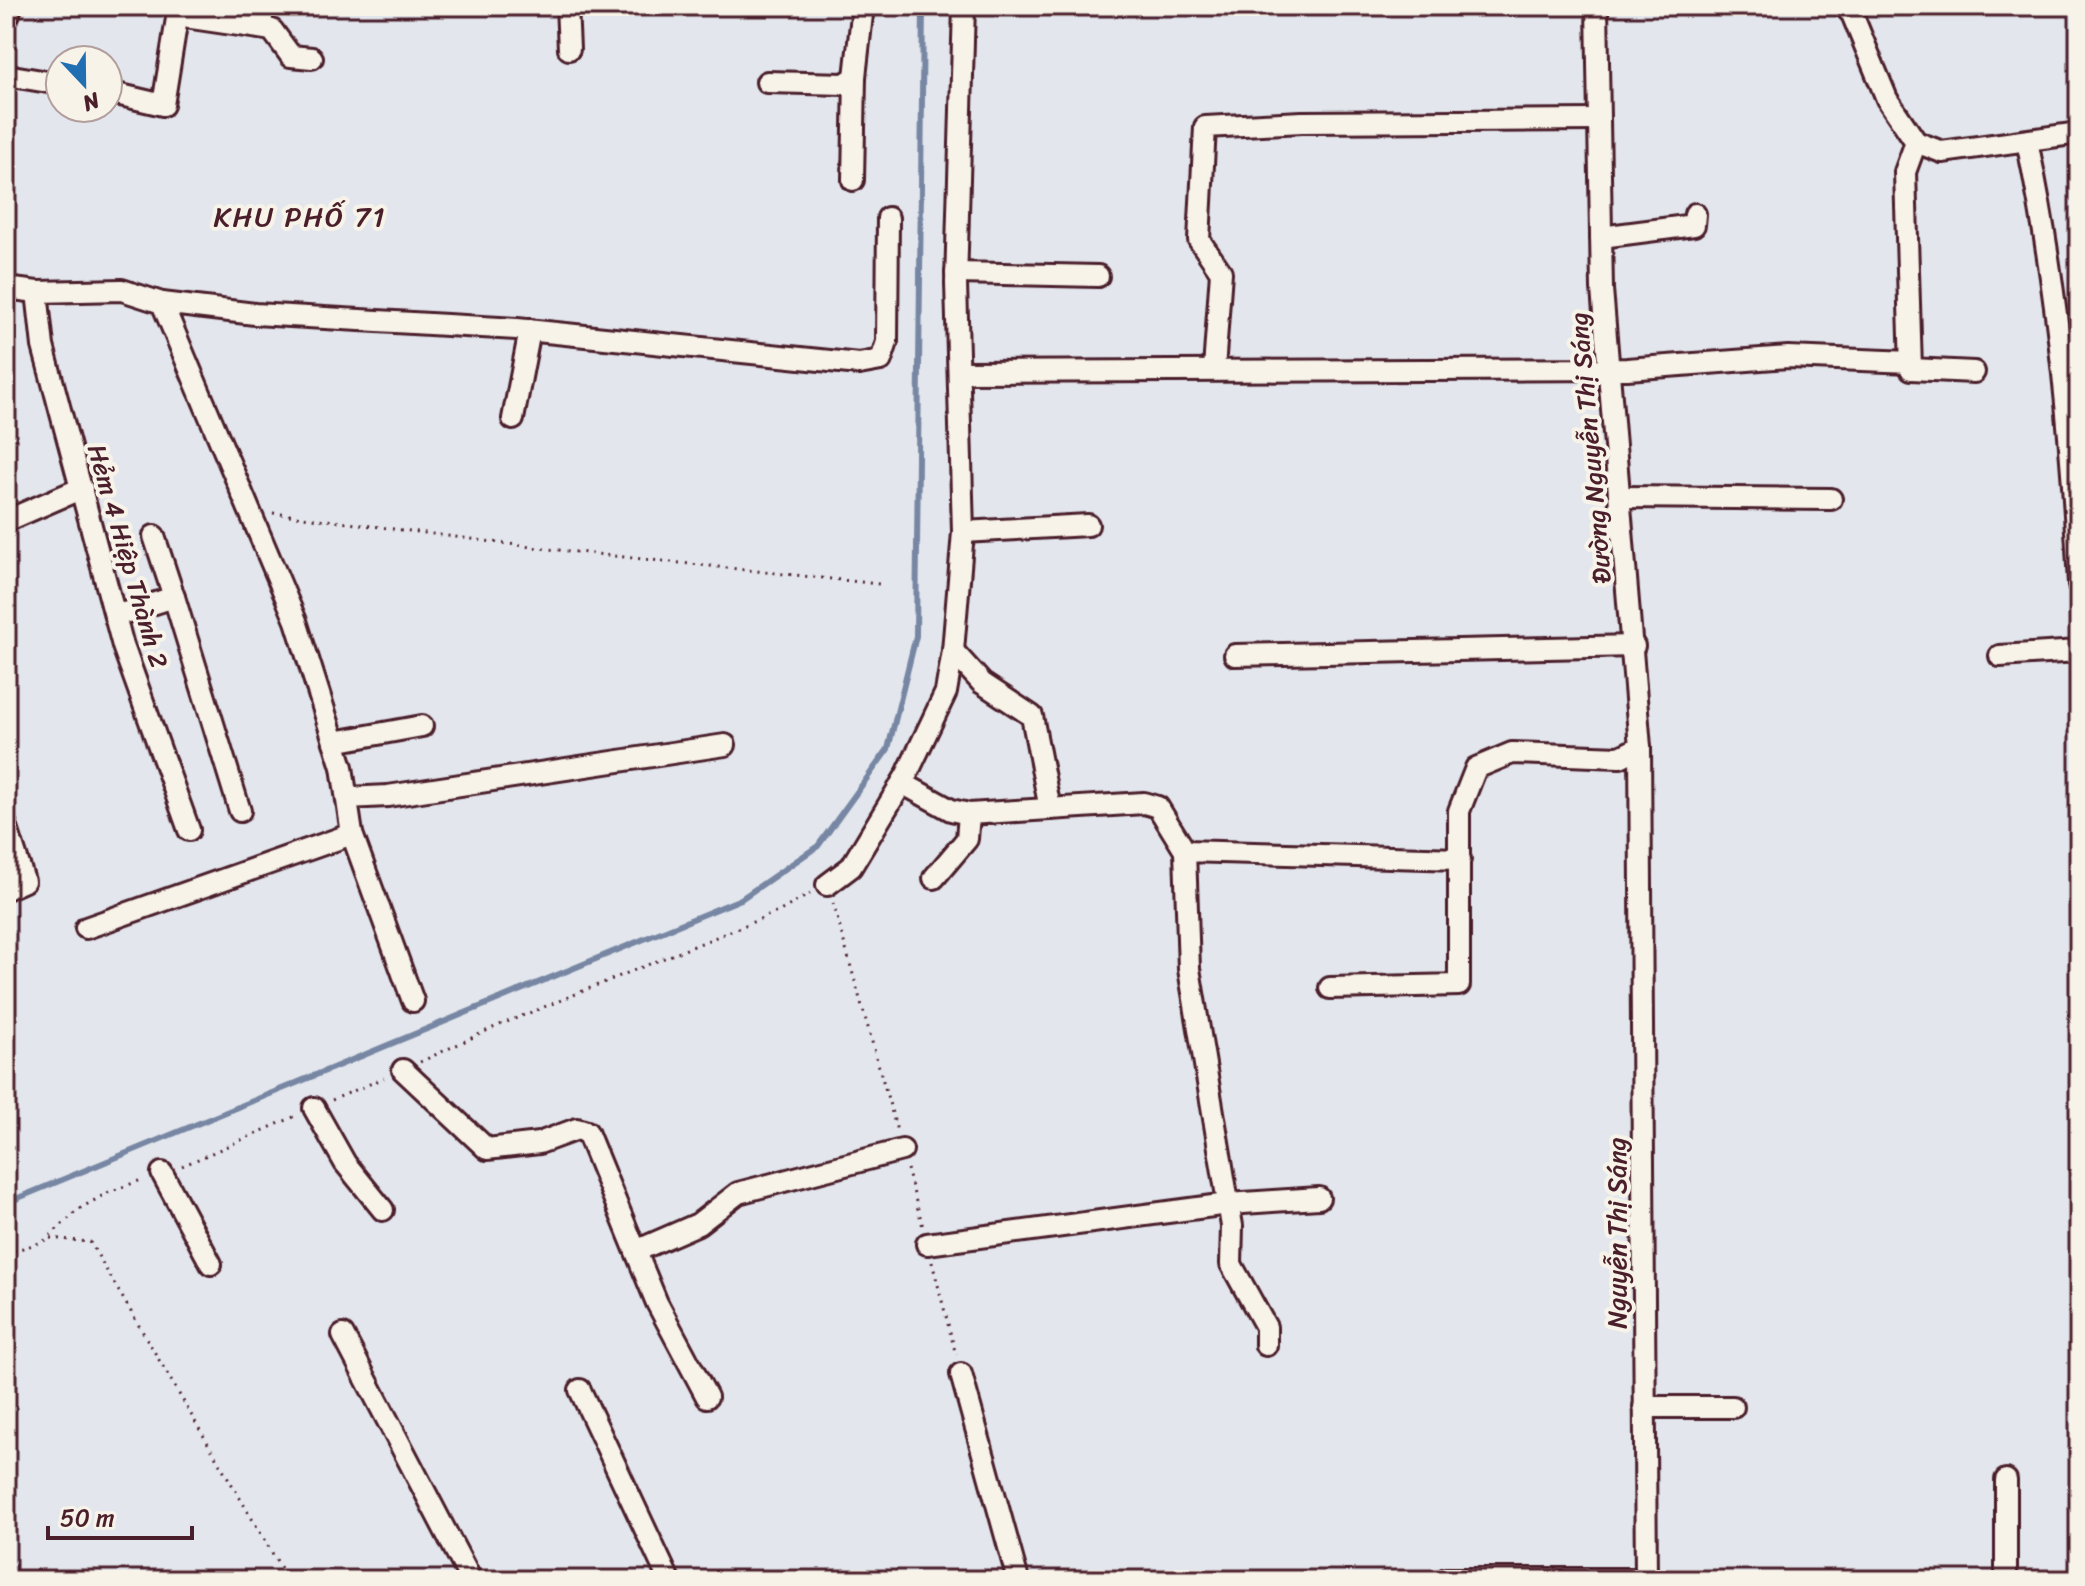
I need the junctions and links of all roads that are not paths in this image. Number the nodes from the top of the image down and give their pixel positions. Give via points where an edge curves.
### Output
1 (8, 6) edge
2 (567, 6) edge
3 (863, 6) edge
4 (964, 6) edge
5 (1597, 6) edge
6 (1844, 6) edge
7 (178, 11) edge
8 (6, 13) edge
9 (262, 16) edge
10 (569, 49) dead end
11 (312, 58) dead end
12 (6, 75) edge
13 (855, 77) junction
14 (44, 81) edge
15 (767, 82) dead end
16 (124, 96) edge
17 (1599, 120) junction
18 (2079, 133) edge
19 (2027, 141) junction
20 (1916, 142) junction
21 (853, 180) dead end
22 (1695, 214) dead end
23 (888, 218) dead end
24 (1601, 237) junction
25 (956, 273) junction
26 (1098, 276) dead end
27 (6, 288) edge
28 (37, 292) junction
29 (162, 303) junction
30 (530, 330) junction
31 (1911, 362) junction
32 (1214, 369) junction
33 (1609, 369) junction
34 (959, 372) junction
35 (1974, 372) dead end
36 (513, 419) dead end
37 (82, 488) junction
38 (1621, 497) junction
39 (1831, 499) dead end
40 (6, 521) edge
41 (1088, 525) dead end
42 (963, 532) junction
43 (154, 536) dead end
44 (2079, 582) edge
45 (174, 597) junction
46 (115, 616) junction
47 (1634, 646) junction
48 (953, 651) junction
49 (2079, 651) edge
50 (1235, 655) dead end
51 (2000, 656) dead end
52 (422, 726) dead end
53 (334, 742) junction
54 (725, 745) dead end
55 (1640, 747) junction
56 (902, 783) junction
57 (347, 798) junction
58 (1050, 809) junction
59 (240, 811) dead end
60 (969, 814) junction
61 (6, 825) edge
62 (189, 830) dead end
63 (352, 834) junction
64 (1185, 851) junction
65 (1460, 859) junction
66 (934, 878) dead end
67 (827, 885) road end
68 (1641, 885) joint
69 (6, 889) edge
70 (86, 928) dead end
71 (1330, 988) dead end
72 (413, 1001) dead end
73 (403, 1070) dead end
74 (314, 1108) dead end
75 (902, 1150) road end
76 (162, 1173) dead end
77 (1319, 1198) dead end
78 (1228, 1204) junction
79 (383, 1210) dead end
80 (927, 1244) road end
81 (636, 1251) junction
82 (211, 1264) dead end
83 (343, 1335) dead end
84 (1266, 1345) dead end
85 (961, 1374) road end
86 (580, 1390) dead end
87 (707, 1397) dead end
88 (1644, 1407) junction
89 (1733, 1407) dead end
90 (2006, 1480) dead end
91 (1446, 1579) edge
92 (1646, 1579) edge
93 (471, 1580) edge
94 (669, 1580) edge
95 (1018, 1580) edge
96 (2006, 1580) edge

1 - 8 main road
2 - 10 street
3 - 13 street
4 - 25 street
5 - 17 street, Đường Nguyễn Thị Sáng
6 - 20 street via 1887,99
7 - 9 street
7 - 16 street via 163,105
9 - 11 street via 291,56
12 - 14 street
13 - 15 street via 845,84
13 - 21 street
17 - 24 street, Đường Nguyễn Thị Sáng
17 - 32 street via 1205,127 1199,240 1221,272
18 - 19 street
19 - 20 street via 1942,152
19 - 44 street via 2071,453
20 - 31 street via 1905,172
22 - 24 street via 1694,225
23 - 30 street via 887,342 881,360 859,364
24 - 33 street, Đường Nguyễn Thị Sáng
25 - 26 street
25 - 34 street
27 - 28 street
28 - 29 street via 122,290
28 - 37 street, Hẻm 4 Hiệp Thành 2 via 43,346
29 - 30 street via 255,314
29 - 53 street via 296,621
30 - 36 street
31 - 33 street via 1788,357
31 - 35 street via 1911,369
32 - 33 street
32 - 34 street
33 - 38 street, Đường Nguyễn Thị Sáng
34 - 42 street
37 - 40 street
37 - 46 street, Hẻm 4 Hiệp Thành 2
38 - 39 street
38 - 47 street, Đường Nguyễn Thị Sáng
41 - 42 street
42 - 48 street
43 - 45 street
45 - 46 street
45 - 59 street
46 - 62 street, Hẻm 4 Hiệp Thành 2
47 - 50 street
47 - 55 street, Đường Nguyễn Thị Sáng
48 - 56 street via 946,692
48 - 58 street via 982,683 1032,716
49 - 51 street
52 - 53 street
53 - 57 street
54 - 57 street
55 - 65 street via 1620,757 1512,753 1476,768 1459,811
55 - 68 street, Đường Nguyễn Thị Sáng
56 - 60 street
56 - 67 street via 851,867
57 - 63 street
58 - 60 street
58 - 64 street via 1144,803 1158,807
60 - 66 street via 967,839
61 - 69 street via 24,881
63 - 70 street
63 - 72 street
64 - 65 street
64 - 78 street via 1189,969
65 - 71 street via 1459,985
68 - 88 street, Nguyễn Thị Sáng
73 - 81 street via 487,1149 539,1143 577,1129 587,1132
74 - 79 street via 345,1163
75 - 81 street via 738,1193 698,1224
76 - 82 street
77 - 78 street
78 - 80 street
78 - 84 street via 1231,1264 1266,1327
81 - 87 street
83 - 93 street
85 - 95 street
86 - 94 street
88 - 89 street
88 - 92 street, Nguyễn Thị Sáng
90 - 96 street
91 - 92 street

